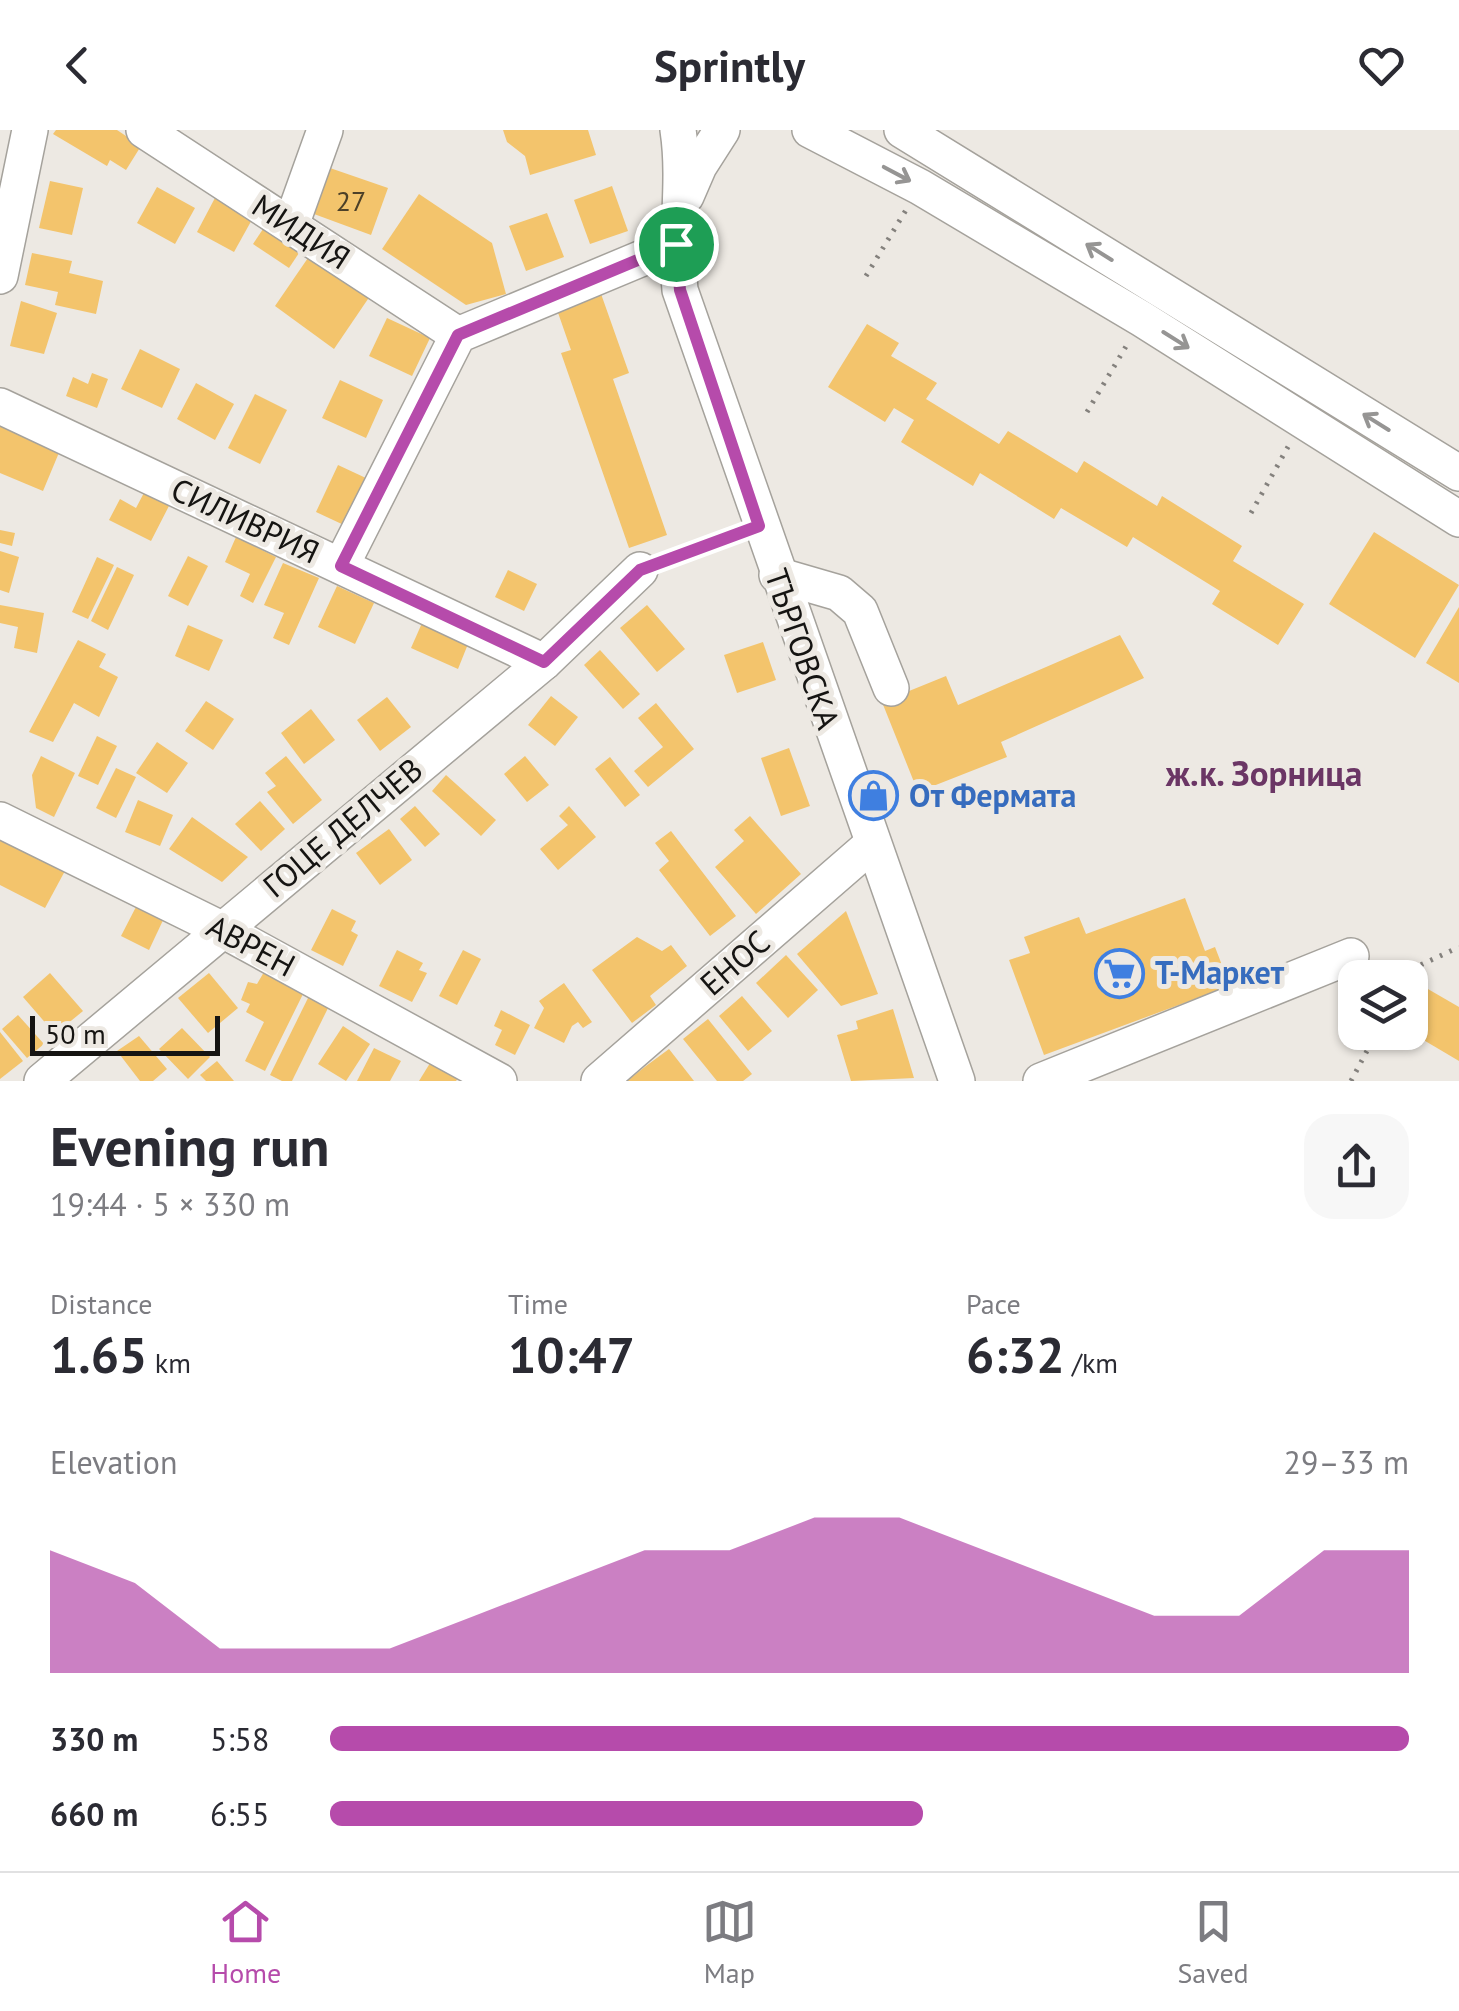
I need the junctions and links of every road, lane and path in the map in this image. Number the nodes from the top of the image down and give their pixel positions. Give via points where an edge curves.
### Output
1 (30, 130) edge
2 (144, 130) edge
3 (325, 130) edge
4 (678, 130) edge
5 (722, 130) edge
6 (810, 130) edge
7 (902, 130) edge
8 (920, 187) junction
9 (291, 225) junction
10 (678, 228) junction
11 (0, 276) edge
12 (866, 276) dead end
13 (1142, 319) junction
14 (458, 335) junction
15 (0, 406) edge
16 (1087, 412) dead end
17 (1303, 420) junction
18 (1459, 473) edge
19 (1251, 513) dead end
20 (1459, 519) edge
21 (759, 526) junction
22 (341, 566) junction
23 (640, 570) joint
24 (776, 575) junction
25 (544, 662) junction
26 (891, 688) dead end
27 (0, 820) edge
28 (871, 845) junction
29 (221, 929) junction
30 (1459, 947) edge
31 (1351, 956) dead end
32 (1428, 962) edge
33 (1366, 1050) edge
34 (42, 1081) edge
35 (498, 1081) edge
36 (599, 1081) edge
37 (957, 1081) edge
38 (1041, 1081) edge
39 (1350, 1081) edge

1 - 11 street
2 - 9 street, МИДИЯ
3 - 9 street
4 - 10 street, ТЪРГОВСКА
5 - 10 street, ТЪРГОВСКА via 699,166
6 -> 8 street
18 -> 7 street
8 - 12 path
8 - 13 street
9 - 14 street, МИДИЯ
10 - 14 street
10 - 21 street, ТЪРГОВСКА via 680,290
13 - 16 path
13 -> 17 street
14 - 22 street
15 - 22 street, СИЛИВРИЯ
17 - 19 path
17 - 20 street
21 - 23 path
21 - 24 street, ТЪРГОВСКА
22 - 25 street, СИЛИВРИЯ
23 - 25 street, ГОЦЕ ДЕЛЧЕВ
24 - 26 street via 839,593 860,612
24 - 28 street, ТЪРГОВСКА
25 - 29 street, ГОЦЕ ДЕЛЧЕВ
27 - 29 street, АВРЕН
28 - 36 street, ЕНОС
28 - 37 street, ТЪРГОВСКА
29 - 34 street, ГОЦЕ ДЕЛЧЕВ
29 - 35 street, АВРЕН
30 - 32 path
31 - 38 street
33 - 39 path

